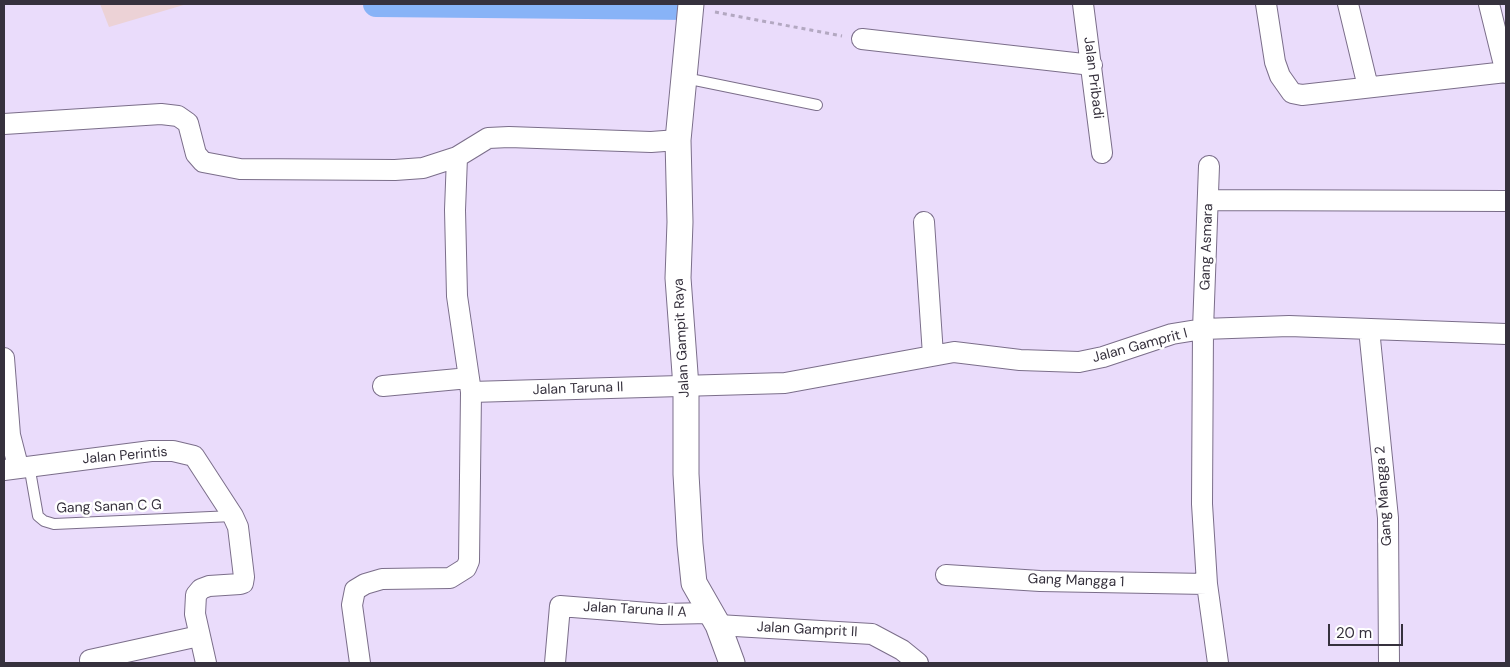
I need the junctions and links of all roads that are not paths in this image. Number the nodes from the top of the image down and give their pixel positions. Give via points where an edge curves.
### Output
1 (1083, 4) edge
2 (1266, 4) edge
3 (1348, 4) edge
4 (1489, 4) edge
5 (691, 5) edge
6 (862, 40) road end
7 (1092, 65) junction
8 (1506, 72) edge
9 (685, 78) junction
10 (1368, 87) junction
11 (817, 105) dead end
12 (4, 124) edge
13 (678, 140) junction
14 (1102, 152) dead end
15 (457, 157) junction
16 (1208, 166) dead end
17 (1209, 200) junction
18 (1506, 201) edge
19 (924, 222) dead end
20 (1203, 329) junction
21 (1369, 329) junction
22 (1506, 334) edge
23 (933, 355) junction
24 (4, 358) edge
25 (470, 385) junction
26 (383, 386) dead end
27 (686, 386) junction
28 (17, 467) edge
29 (233, 516) junction
30 (946, 575) dead end
31 (1207, 584) junction
32 (714, 619) junction
33 (199, 636) junction
34 (901, 657) edge
35 (90, 660) dead end
36 (206, 663) edge
37 (360, 663) edge
38 (555, 663) edge
39 (732, 663) edge
40 (918, 663) edge
41 (1218, 663) edge
42 (1389, 663) edge

1 - 7 street, Jalan Pribadi
2 - 10 street via 1276,62 1292,92 1302,95
3 - 10 street
4 - 8 street
5 - 9 street, Jalan Gampit Raya
6 - 7 street
7 - 14 street, Jalan Pribadi
8 - 10 street
9 - 11 lane
9 - 13 street, Jalan Gampit Raya
12 - 15 street via 161,114 178,116 188,123 196,154 202,162 240,169 395,170 423,168
13 - 15 street via 488,138
13 - 27 street, Jalan Gampit Raya via 678,278
15 - 25 street via 457,296
16 - 17 street, Gang Asmara
17 - 18 street
17 - 20 street, Gang Asmara
19 - 23 street
20 - 21 street, Jalan Gamprit I via 1289,326
20 - 23 street, Jalan Gamprit I via 1172,334 1079,362 1020,360 972,353
20 - 31 street via 1202,504
21 - 22 street, Jalan Gamprit I
21 - 42 street, Gang Mangga 2 via 1388,518
23 - 27 street, Jalan Gamprit I via 785,383
24 - 28 street via 10,435
25 - 26 street, Jalan Taruna II
25 - 27 street, Jalan Taruna II
25 - 37 street via 469,561 466,568 450,578 382,580 364,584 355,590 352,605
27 - 32 street, Jalan Gampit Raya via 686,474 694,584
28 - 29 street, Jalan Perintis via 173,451 194,456
28 - 29 lane, Gang Sanan C G via 38,516 54,524
29 - 33 street, Jalan Perintis via 238,528 244,580 240,584 209,586 196,594
30 - 31 street, Gang Mangga 1 via 1040,581
31 - 41 street
32 - 34 street, Jalan Gamprit II via 872,634
32 - 38 street, Jalan Taruna II A via 560,606
32 - 39 street, Jalan Gampit Raya
33 - 35 street
33 - 36 street
34 - 40 street, Jalan Gamprit II

